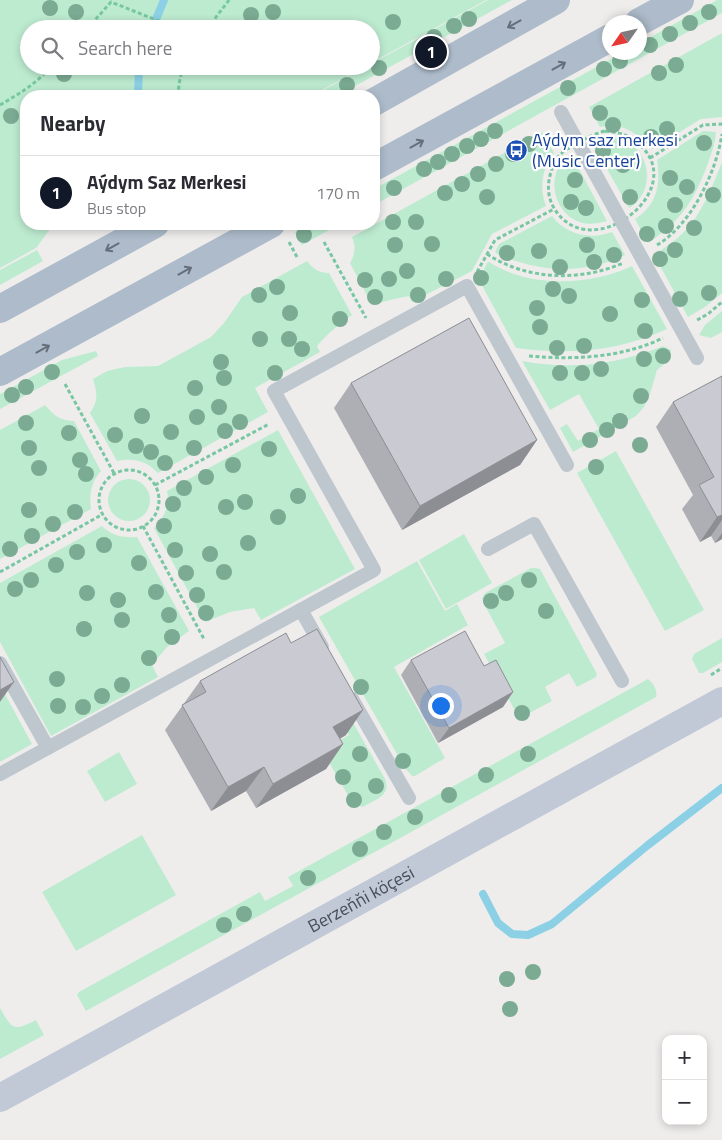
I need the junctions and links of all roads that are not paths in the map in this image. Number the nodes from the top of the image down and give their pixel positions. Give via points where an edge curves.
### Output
1 (556, 0) edge
2 (680, 0) edge
3 (647, 17) edge
4 (602, 42) edge
5 (380, 99) edge
6 (561, 112) dead end
7 (380, 164) edge
8 (144, 230) edge
9 (260, 230) edge
10 (0, 309) edge
11 (697, 358) dead end
12 (0, 372) edge
13 (567, 466) dead end
14 (488, 549) dead end
15 (301, 610) junction
16 (330, 661) edge
17 (0, 663) edge
18 (622, 681) dead end
19 (345, 687) edge
20 (722, 701) edge
21 (48, 748) junction
22 (0, 774) edge
23 (409, 798) dead end
24 (0, 1098) edge

1 -> 5 main road
2 - 3 main road
7 -> 4 main road
6 - 11 lane
8 -> 10 main road
12 -> 9 main road
13 - 15 lane via 467,286 274,391 374,570
14 - 18 lane via 534,524
15 - 16 lane
15 - 21 lane
17 - 21 lane
19 - 23 lane
20 - 24 street, Berzeňňi köçesi
21 - 22 lane

